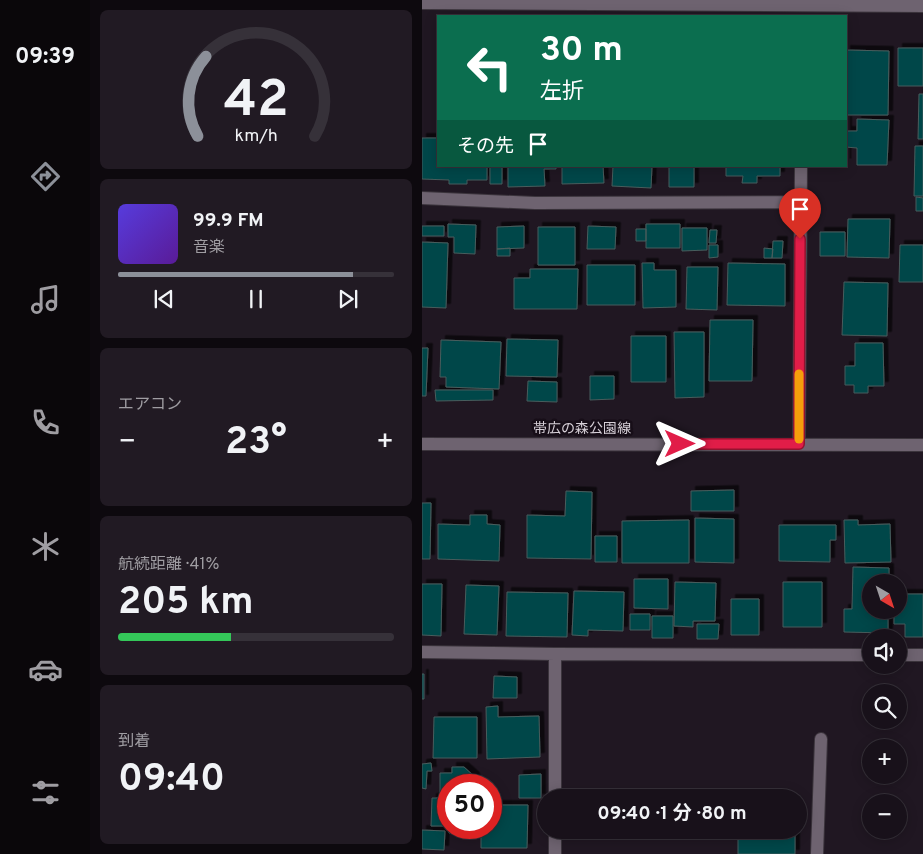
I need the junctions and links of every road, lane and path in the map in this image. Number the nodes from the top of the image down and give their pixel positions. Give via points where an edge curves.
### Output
1 (616, 2) edge
2 (422, 3) edge
3 (922, 6) edge
4 (800, 11) edge
5 (801, 167) edge
6 (422, 198) edge
7 (801, 202) junction
8 (422, 444) edge
9 (799, 444) junction
10 (922, 445) edge
11 (422, 652) edge
12 (555, 654) junction
13 (862, 655) edge
14 (907, 655) edge
15 (922, 655) edge
16 (820, 739) dead end
17 (555, 789) edge
18 (555, 839) edge
19 (555, 854) edge
20 (818, 854) edge

1 - 2 street
1 - 4 street
3 - 4 street
5 - 7 street
6 - 7 street via 535,204
7 - 9 street
8 - 9 street, 帯広の森公園線
9 - 10 street, 帯広の森公園線
11 - 12 street
12 - 13 street
12 - 17 street
14 - 15 street
16 - 20 street
18 - 19 street

